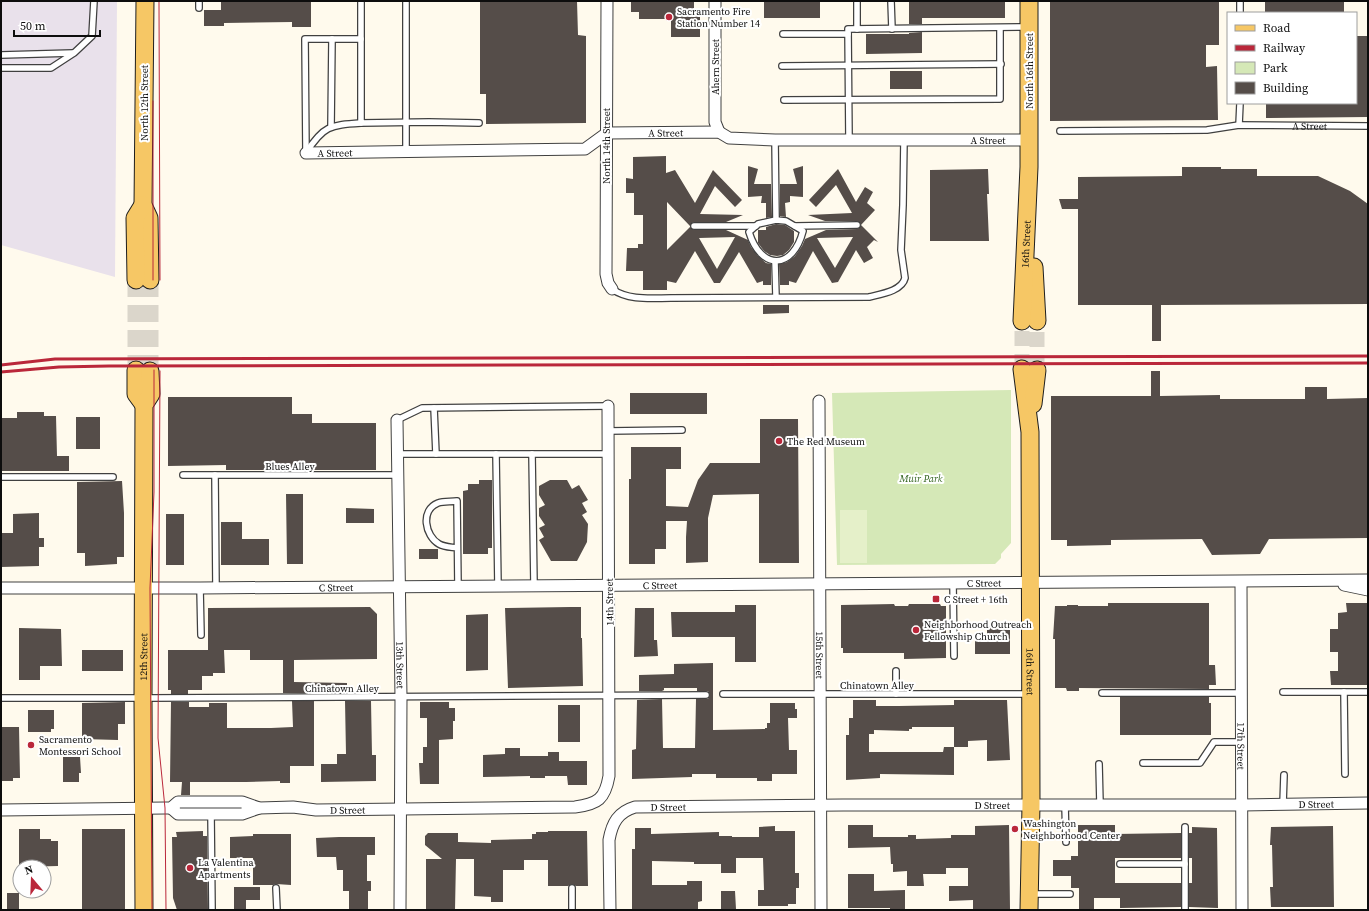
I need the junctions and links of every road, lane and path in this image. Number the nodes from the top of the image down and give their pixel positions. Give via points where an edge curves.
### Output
1 (94, 1) edge
2 (145, 1) edge
3 (199, 1) edge
4 (361, 1) edge
5 (406, 1) edge
6 (607, 1) edge
7 (715, 1) edge
8 (857, 1) edge
9 (891, 1) edge
10 (1029, 1) edge
11 (1240, 1) edge
12 (199, 8) dead end
13 (1240, 12) edge
14 (1030, 27) junction
15 (1000, 28) junction
16 (858, 29) junction
17 (892, 29) junction
18 (783, 34) dead end
19 (848, 34) junction
20 (332, 39) junction
21 (361, 39) junction
22 (74, 53) junction
23 (1, 55) edge
24 (1000, 64) junction
25 (848, 65) junction
26 (782, 66) dead end
27 (1, 68) edge
28 (784, 100) dead end
29 (848, 100) junction
30 (1240, 104) edge
31 (406, 122) junction
32 (361, 123) junction
33 (479, 123) dead end
34 (1239, 125) junction
35 (1368, 126) edge
36 (331, 127) junction
37 (1060, 131) dead end
38 (719, 132) junction
39 (606, 133) junction
40 (775, 140) junction
41 (850, 140) junction
42 (904, 140) junction
43 (1029, 140) junction
44 (406, 152) junction
45 (306, 154) junction
46 (776, 220) junction
47 (857, 225) dead end
48 (694, 226) dead end
49 (756, 226) junction
50 (795, 226) junction
51 (775, 262) junction
52 (143, 280) tunnel mouth
53 (612, 289) joint
54 (776, 297) junction
55 (1030, 321) tunnel mouth
56 (1030, 369) tunnel mouth
57 (143, 370) tunnel mouth
58 (819, 401) dead end
59 (608, 406) joint
60 (434, 408) junction
61 (397, 420) joint
62 (682, 430) dead end
63 (608, 431) junction
64 (397, 454) junction
65 (436, 454) junction
66 (496, 454) junction
67 (532, 454) junction
68 (609, 454) junction
69 (184, 475) dead end
70 (215, 475) junction
71 (397, 475) junction
72 (113, 476) dead end
73 (1, 477) edge
74 (457, 548) junction
75 (1318, 580) junction
76 (1368, 580) edge
77 (1031, 582) junction
78 (1241, 582) junction
79 (953, 583) junction
80 (820, 584) junction
81 (458, 586) junction
82 (498, 586) junction
83 (534, 586) junction
84 (609, 586) junction
85 (399, 587) junction
86 (1, 588) edge
87 (143, 588) junction
88 (200, 588) junction
89 (216, 588) junction
90 (1368, 590) edge
91 (201, 635) dead end
92 (954, 656) dead end
93 (896, 671) dead end
94 (1241, 692) junction
95 (1283, 692) dead end
96 (1344, 692) junction
97 (1368, 692) edge
98 (1102, 693) dead end
99 (723, 694) dead end
100 (820, 694) junction
101 (896, 694) junction
102 (1031, 694) junction
103 (609, 695) junction
104 (706, 695) dead end
105 (401, 697) junction
106 (1, 698) edge
107 (143, 698) junction
108 (1241, 742) junction
109 (1143, 763) dead end
110 (1099, 764) dead end
111 (1345, 774) dead end
112 (1284, 775) dead end
113 (602, 798) joint
114 (1368, 803) edge
115 (1031, 804) junction
116 (1100, 804) junction
117 (1283, 804) junction
118 (822, 805) junction
119 (1065, 805) junction
120 (1242, 805) junction
121 (143, 808) junction
122 (171, 808) junction
123 (259, 808) junction
124 (400, 809) junction
125 (1, 810) edge
126 (211, 814) junction
127 (1185, 827) dead end
128 (1066, 842) dead end
129 (1120, 864) dead end
130 (1185, 864) junction
131 (276, 888) dead end
132 (572, 888) dead end
133 (1070, 894) dead end
134 (1029, 902) edge
135 (144, 910) edge
136 (212, 910) edge
137 (277, 910) edge
138 (400, 910) edge
139 (572, 910) edge
140 (610, 910) edge
141 (821, 910) edge
142 (1185, 910) edge
143 (1242, 910) edge

1 - 22 lane via 92,36
2 - 52 main road, North 12th Street via 143,205 150,218
3 - 12 lane
4 - 21 lane
5 - 31 lane
6 - 39 street, North 14th Street
7 - 38 street, Ahern Street via 715,122
8 - 16 lane
9 - 17 lane
10 - 14 main road, North 16th Street
11 - 13 lane
14 - 15 lane
14 - 43 main road, North 16th Street
15 - 17 lane
15 - 24 lane
16 - 17 lane
16 - 19 lane via 848,29
18 - 19 lane
19 - 25 lane
20 - 21 lane
20 - 36 lane
20 - 45 lane via 305,39
21 - 32 lane
22 - 23 lane
22 - 27 lane via 51,68
24 - 25 lane
24 - 29 lane via 1000,99
25 - 26 lane
25 - 29 lane
28 - 29 lane
29 - 41 lane
30 - 34 lane
31 - 32 lane
31 - 33 lane
31 - 44 lane
32 - 36 lane via 338,124
34 - 35 lane, A Street
34 - 37 lane, A Street via 1207,130
36 - 45 lane via 317,137
38 - 39 street, A Street
38 - 40 street, A Street via 729,138
39 - 44 street, A Street via 585,150
39 - 53 street, North 14th Street via 606,274
40 - 41 street, A Street
40 - 46 lane
41 - 42 street, A Street
42 - 43 street, A Street
42 - 54 lane via 901,233 904,282 894,289 869,297
43 - 55 main road, 16th Street
44 - 45 street, A Street
46 - 49 lane
46 - 50 lane via 786,221
47 - 50 lane
48 - 49 lane
49 - 51 lane via 749,232 753,243 759,253
50 - 51 lane via 803,231 800,241 788,256
51 - 54 lane
53 - 54 lane via 626,296 641,298
56 - 77 main road, 16th Street
57 - 87 main road, 12th Street via 151,394 144,405
58 - 80 street, 15th Street
59 - 60 lane
59 - 63 street, 14th Street
60 - 61 lane via 422,408
60 - 65 lane
61 - 64 street, 13th Street
62 - 63 lane
63 - 68 street, 14th Street
64 - 65 lane
64 - 71 street, 13th Street
65 - 66 lane
66 - 67 lane
66 - 82 lane
67 - 68 lane
67 - 83 lane
68 - 84 street, 14th Street
69 - 70 lane, Blues Alley
70 - 71 lane, Blues Alley
70 - 89 lane
71 - 85 street, 13th Street
72 - 73 lane
74 - 74 lane via 439,544 430,534 427,516 438,503 457,501
74 - 81 lane
75 - 76 street, C Street
75 - 78 street, C Street
75 - 90 street, C Street
77 - 78 street, C Street
77 - 79 street, C Street
77 - 102 main road, 16th Street
78 - 94 street, 17th Street
79 - 80 street, C Street
79 - 92 lane
80 - 84 street, C Street
80 - 100 street, 15th Street
81 - 82 street, C Street
81 - 85 street, C Street
82 - 83 street, C Street
83 - 84 street, C Street
84 - 103 street, 14th Street
85 - 89 street, C Street
85 - 105 street, 13th Street
86 - 87 street, C Street
87 - 88 street, C Street
87 - 107 main road, 12th Street
88 - 89 street, C Street
88 - 91 lane
93 - 101 lane
94 - 98 lane
94 - 108 street, 17th Street
95 - 96 lane
96 - 97 lane
96 - 111 lane
99 - 100 lane, Chinatown Alley
100 - 101 lane, Chinatown Alley
100 - 118 street, 15th Street
101 - 102 lane, Chinatown Alley
102 - 115 main road, 16th Street
103 - 104 lane, Chinatown Alley
103 - 105 lane, Chinatown Alley
103 - 113 street, 14th Street via 609,776
105 - 107 lane, Chinatown Alley
105 - 124 street, 13th Street
106 - 107 lane, Chinatown Alley
107 - 121 main road, 12th Street
108 - 109 lane via 1214,742 1200,763
108 - 120 street, 17th Street
110 - 116 lane
112 - 117 lane
113 - 124 street, D Street via 575,807
114 - 117 street, D Street
115 - 118 street, D Street
115 - 119 street, D Street
115 - 134 main road, 16th Street
116 - 119 street, D Street
116 - 120 street, D Street
117 - 120 street, D Street
118 - 140 street, D Street via 628,809 612,824 609,840
118 - 141 street, 15th Street
119 - 128 lane
120 - 143 street, 17th Street
121 - 122 street, D Street
121 - 125 street, D Street
121 - 135 main road, 12th Street
122 - 123 street, D Street via 178,802 242,802
122 - 126 street, D Street via 178,814
123 - 124 street, D Street
123 - 126 street, D Street via 242,814
124 - 138 street, 13th Street
126 - 136 lane
127 - 130 lane
129 - 130 lane
130 - 142 lane
131 - 137 lane
132 - 139 lane
133 - 134 lane

